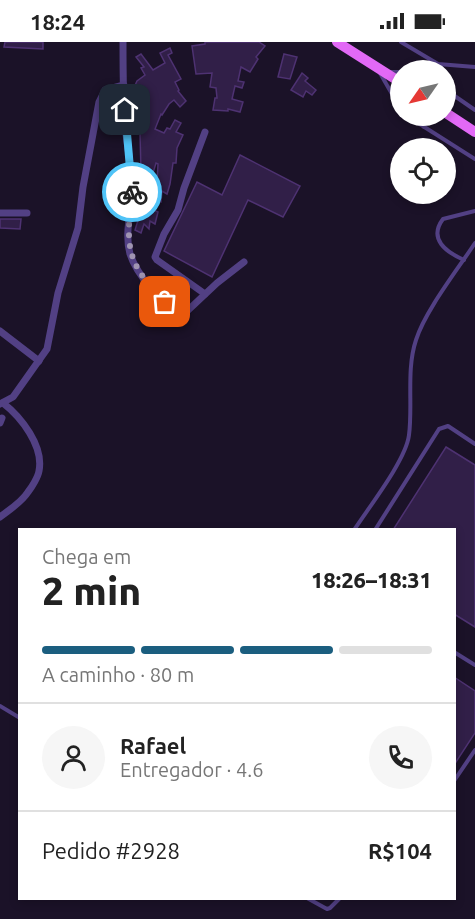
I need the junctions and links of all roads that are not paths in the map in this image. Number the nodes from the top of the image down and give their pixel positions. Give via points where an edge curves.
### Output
1 (123, 42) edge
2 (337, 42) edge
3 (401, 42) edge
4 (475, 67) edge
5 (381, 69) junction
6 (390, 70) edge
7 (390, 75) edge
8 (124, 86) junction
9 (390, 87) edge
10 (456, 98) edge
11 (475, 110) edge
12 (456, 119) edge
13 (421, 126) edge
14 (424, 128) joint
15 (205, 132) dead end
16 (475, 132) edge
17 (475, 159) edge
18 (475, 211) edge
19 (0, 213) edge
20 (27, 213) dead end
21 (475, 243) edge
22 (464, 260) junction
23 (244, 262) dead end
24 (205, 294) junction
25 (0, 331) edge
26 (39, 361) junction
27 (1, 404) edge
28 (475, 444) edge
29 (0, 517) edge
30 (355, 528) edge
31 (376, 528) edge
32 (456, 653) edge
33 (475, 665) edge
34 (0, 706) edge
35 (18, 717) edge
36 (475, 750) edge
37 (456, 778) edge
38 (311, 900) edge
39 (338, 900) edge

1 - 8 street
2 - 5 main road
3 - 4 lane via 438,64
5 - 6 lane
5 - 7 main road
5 - 9 lane
8 - 24 street via 132,191 128,238 132,257 149,285 178,312 187,313
8 - 26 street via 105,90 99,102 78,228 58,293 47,349
10 - 11 lane
12 - 16 main road
13 - 14 lane
14 - 17 lane
15 - 24 street via 178,210 155,257
18 - 22 lane via 443,219 438,231 442,247
19 - 20 street
21 - 22 lane
22 - 30 lane via 416,339 405,452
23 - 24 street
25 - 26 street
26 - 27 street via 13,397
27 - 29 street via 14,411 24,425 39,452 39,471 27,494
28 - 31 lane via 448,426 439,429
32 - 33 lane
34 - 35 lane
36 - 37 lane
38 - 39 lane via 327,909

